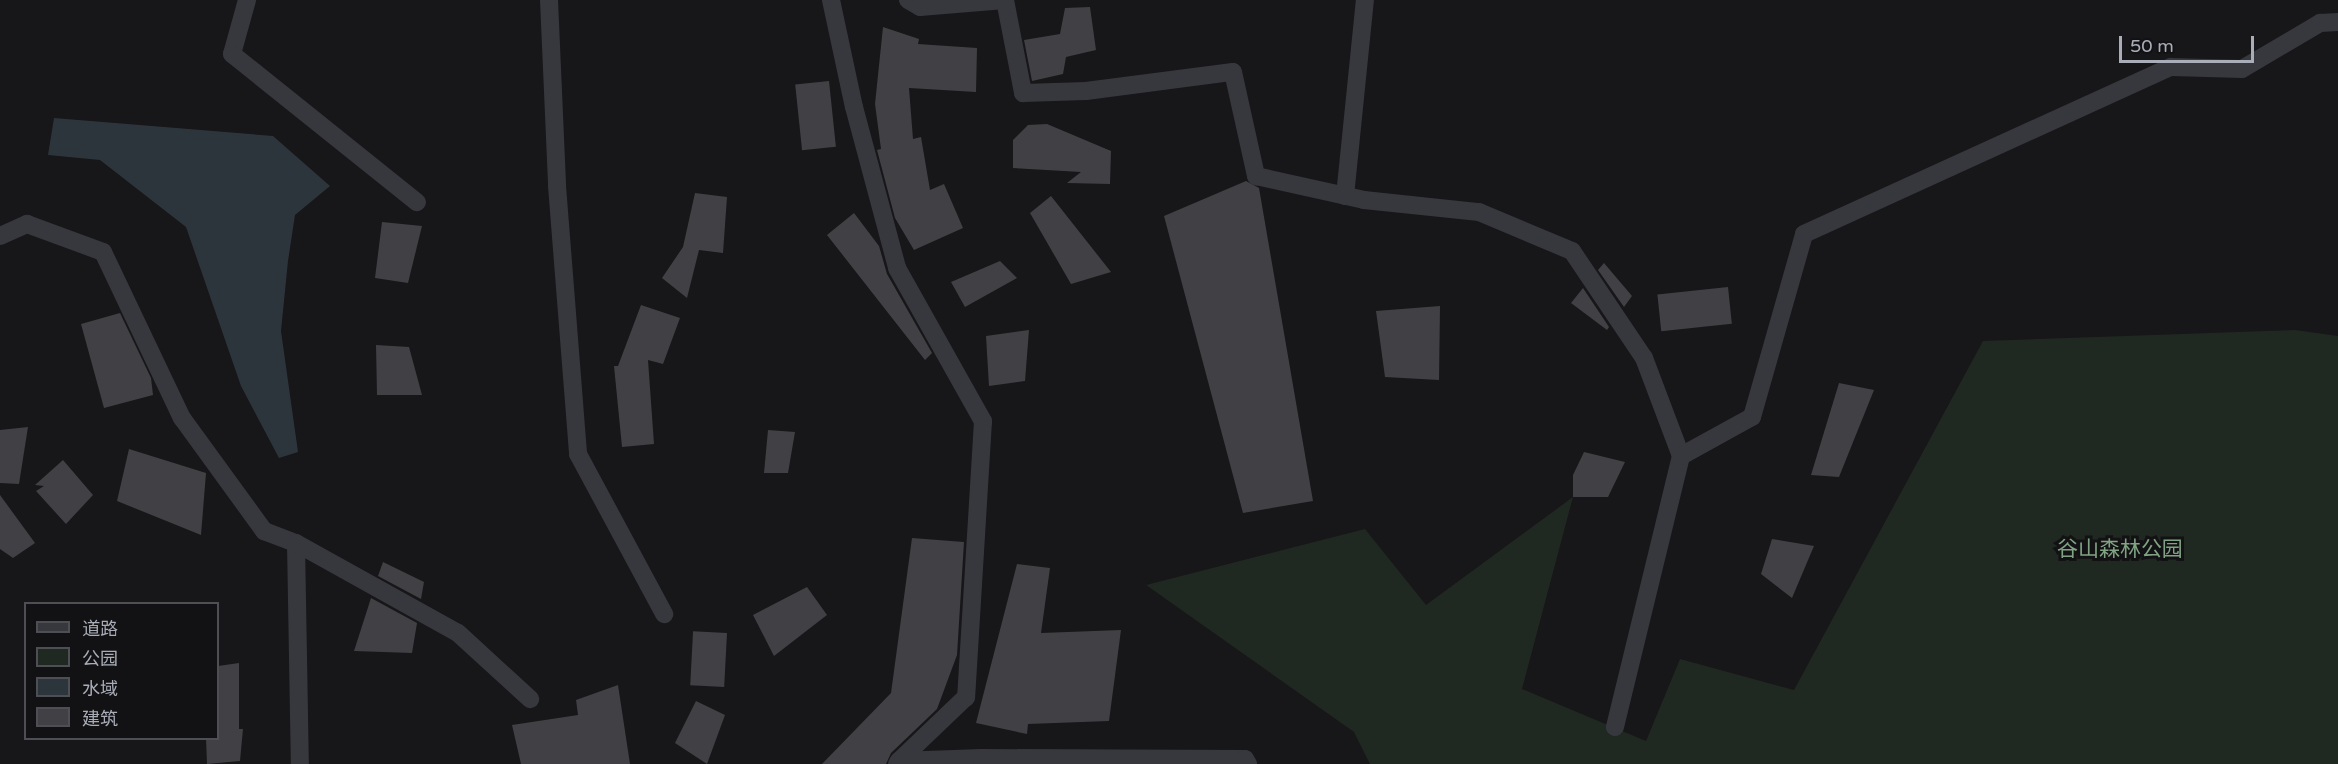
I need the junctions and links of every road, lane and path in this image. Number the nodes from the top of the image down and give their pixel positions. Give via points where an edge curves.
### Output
1 (248, 0) edge
2 (549, 0) edge
3 (831, 0) edge
4 (908, 0) edge
5 (1365, 0) edge
6 (2338, 22) edge
7 (1346, 196) junction
8 (417, 202) dead end
9 (0, 236) edge
10 (1681, 456) junction
11 (296, 543) junction
12 (664, 614) dead end
13 (530, 699) dead end
14 (1615, 727) dead end
15 (898, 762) edge
16 (300, 764) edge
17 (1248, 764) edge

1 - 8 street via 232,54
2 - 12 street via 557,186 578,454
3 - 15 street via 854,107 897,268 983,421 966,697
4 - 7 street via 920,7 1005,0 1023,93 1086,91 1233,72 1257,176
5 - 7 street
6 - 10 street via 2320,23 2242,69 2171,67 1804,234 1752,417
7 - 10 street via 1479,212 1572,251 1644,358
9 - 11 street via 27,224 103,252 182,418 264,531
10 - 14 street
11 - 13 street via 458,633
11 - 16 street
15 - 17 street via 1245,759

